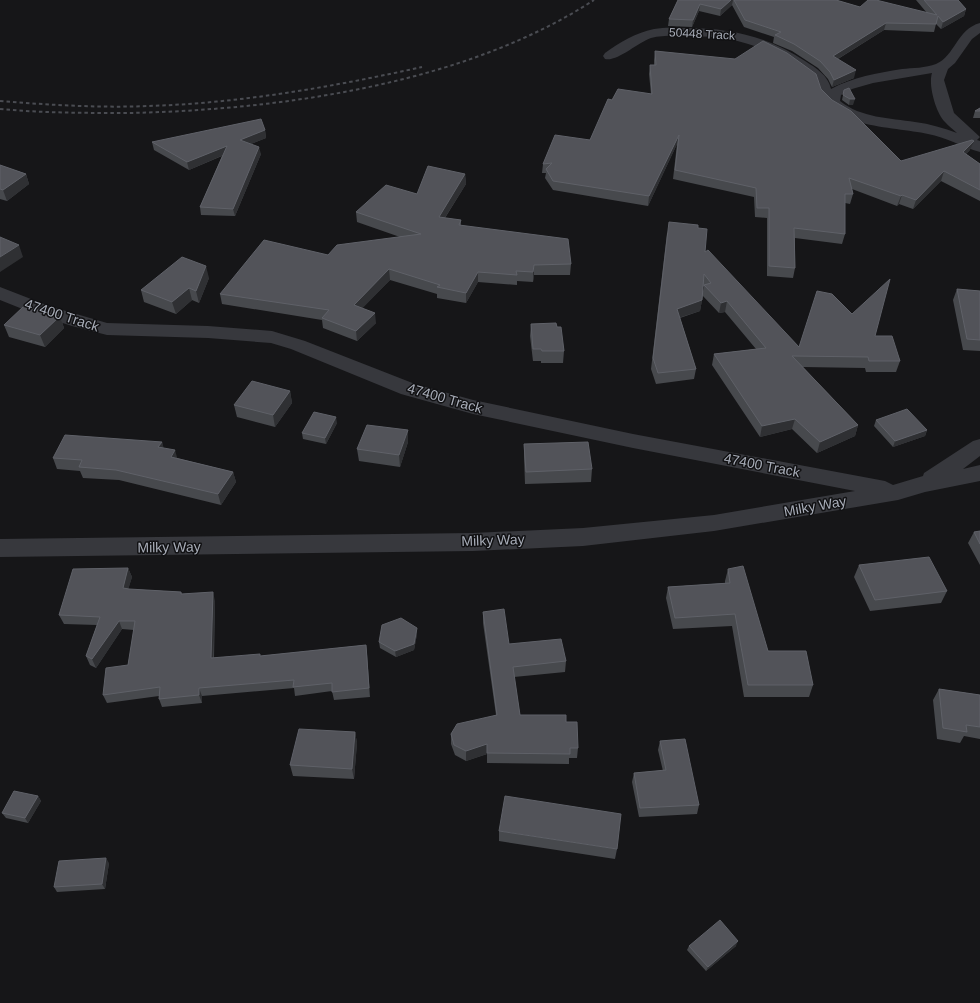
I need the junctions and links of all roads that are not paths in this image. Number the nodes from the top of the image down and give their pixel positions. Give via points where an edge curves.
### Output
1 (980, 28) edge
2 (610, 56) dead end
3 (941, 67) junction
4 (832, 101) junction
5 (980, 142) edge
6 (980, 147) edge
7 (0, 293) edge
8 (980, 446) edge
9 (980, 473) edge
10 (924, 484) junction
11 (898, 492) junction
12 (0, 548) edge

1 - 3 street via 967,36 950,60
2 - 4 street, 50448 Track via 632,40 661,32 714,33 741,37 775,50 799,63 822,81 825,95
3 - 4 street via 924,72 857,81 834,92
3 - 5 street via 937,80 946,113
4 - 6 street, 50448 Track via 852,116 928,129
7 - 11 street, 47400 Track via 42,310 107,329 272,337 408,389 473,407
8 - 10 street
9 - 10 street, Milky Way
10 - 11 street, Milky Way
11 - 12 street, Milky Way via 714,523 583,537 473,542

